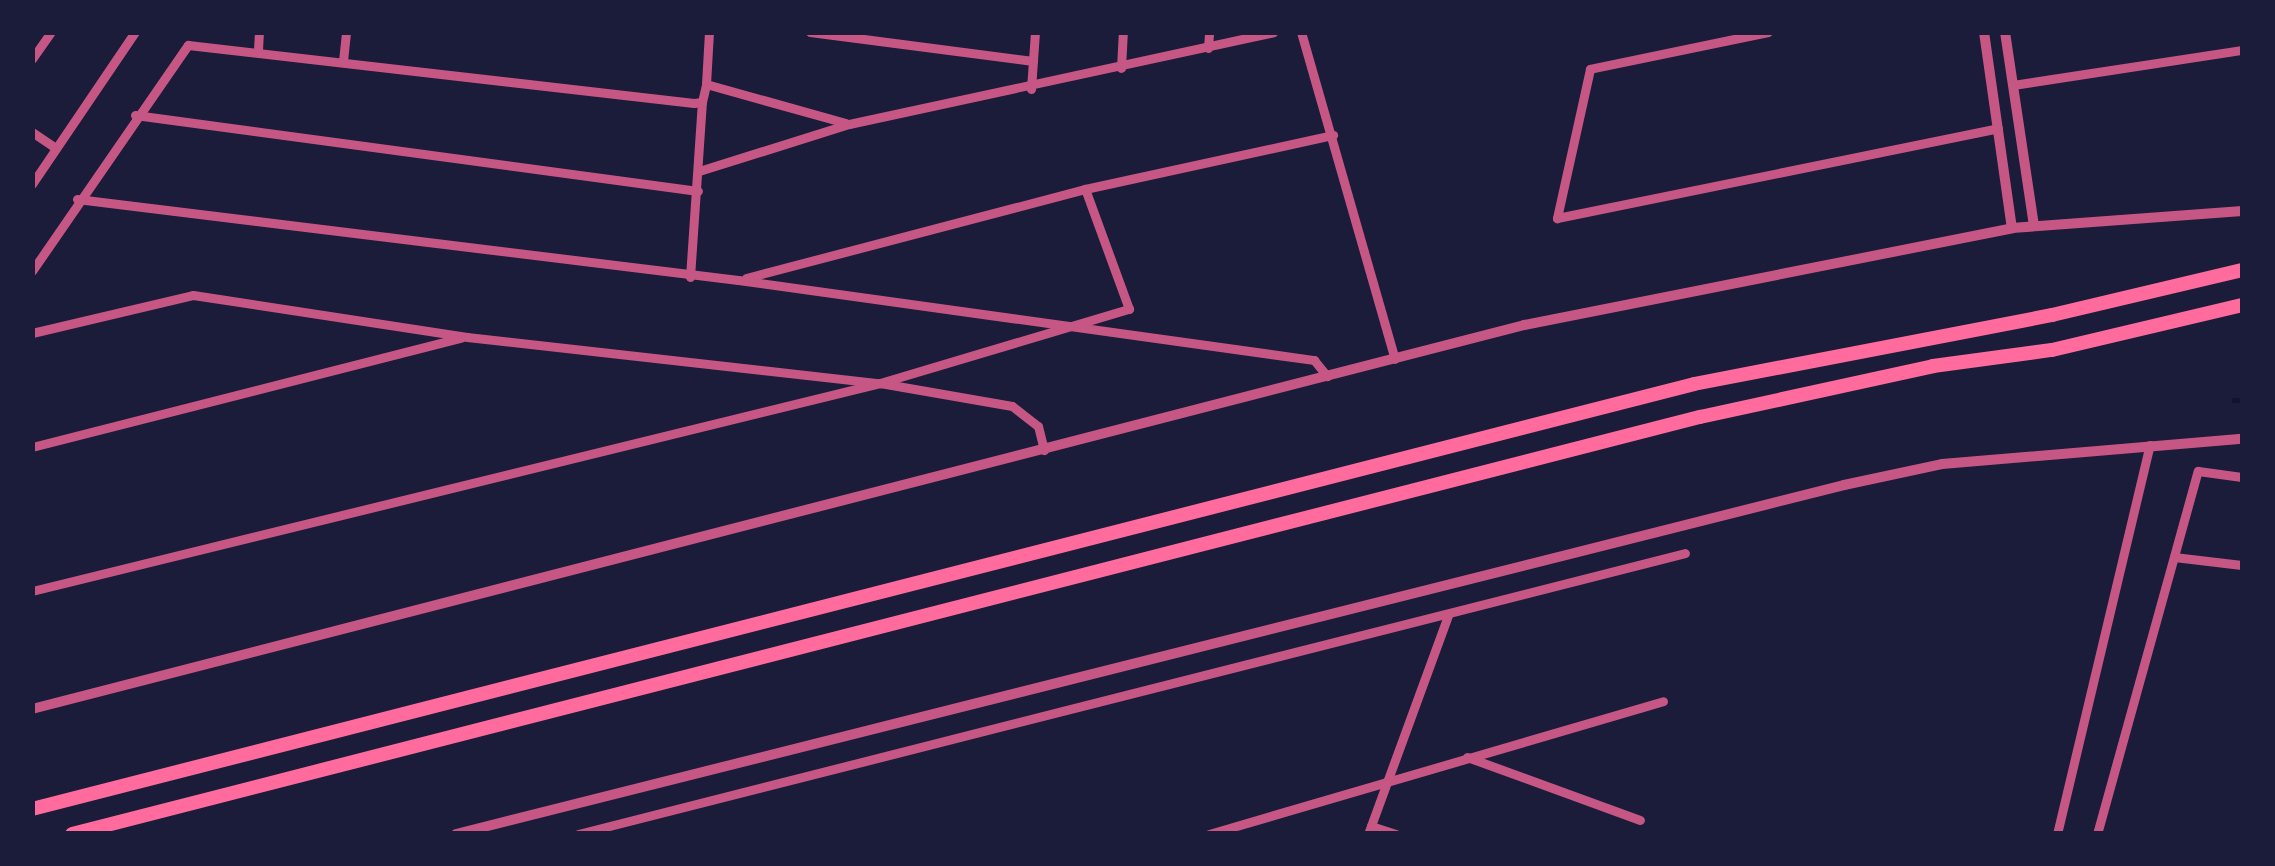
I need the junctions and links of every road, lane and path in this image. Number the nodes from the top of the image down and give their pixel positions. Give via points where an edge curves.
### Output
1 (51, 32) edge
2 (135, 32) edge
3 (259, 32) edge
4 (346, 32) edge
5 (708, 32) edge
6 (810, 32) edge
7 (1035, 32) edge
8 (1123, 32) edge
9 (1209, 32) edge
10 (1273, 32) edge
11 (1301, 32) edge
12 (1768, 32) edge
13 (1984, 32) edge
14 (2005, 32) edge
15 (1208, 48) junction
16 (258, 50) junction
17 (2242, 50) edge
18 (32, 59) edge
19 (344, 61) junction
20 (1033, 62) junction
21 (1121, 68) junction
22 (706, 84) junction
23 (2013, 85) junction
24 (1031, 89) junction
25 (702, 102) junction
26 (135, 114) junction
27 (849, 124) junction
28 (1998, 128) junction
29 (32, 132) edge
30 (1333, 135) junction
31 (56, 148) junction
32 (700, 171) junction
33 (32, 184) edge
34 (1086, 189) junction
35 (698, 191) junction
36 (76, 199) junction
37 (2242, 210) edge
38 (2034, 226) junction
39 (2012, 228) junction
40 (2242, 270) edge
41 (32, 271) edge
42 (690, 278) junction
43 (738, 280) junction
44 (2242, 305) edge
45 (1074, 329) junction
46 (32, 333) edge
47 (467, 337) junction
48 (1395, 359) junction
49 (1328, 376) junction
50 (880, 383) junction
51 (2242, 439) edge
52 (2150, 445) junction
53 (32, 447) edge
54 (1044, 450) junction
55 (2242, 477) edge
56 (1684, 553) dead end
57 (2174, 557) junction
58 (2242, 565) edge
59 (32, 591) edge
60 (1448, 615) junction
61 (1662, 701) dead end
62 (32, 709) edge
63 (1464, 756) junction
64 (1391, 776) junction
65 (32, 809) edge
66 (1640, 820) dead end
67 (1369, 829) edge
68 (72, 834) edge
69 (456, 834) edge
70 (578, 834) edge
71 (1210, 834) edge
72 (1396, 834) edge
73 (2058, 834) edge
74 (2097, 834) edge

1 - 18 street
2 - 31 street
3 - 16 street
4 - 19 street
5 - 22 street
6 - 20 street
7 - 20 street
8 - 21 street
9 - 15 street
10 - 15 street
11 - 30 street
12 - 28 street via 1590,69 1557,218
13 - 28 street
14 - 23 street
15 - 21 street
16 - 19 street
16 - 26 street via 188,45
17 - 23 street
19 - 25 street
20 - 24 street
21 - 24 street
22 - 25 street
22 - 27 street
23 - 38 street
24 - 27 street
25 - 32 street
26 - 35 street
26 - 36 street
27 - 32 street
28 - 39 street
29 - 31 street
30 - 34 street
30 - 48 street
31 - 33 street
32 - 35 street
34 - 43 street
34 - 45 street via 1129,309
35 - 42 street
36 - 41 street
36 - 42 street
37 - 38 street
38 - 39 street
39 - 48 street via 1524,325
40 - 65 highway via 1694,384
42 - 43 street
43 - 45 street
44 - 68 highway via 1622,436 1254,536
45 - 49 street via 1314,360
45 - 50 street
46 - 47 street via 193,294
47 - 50 street
47 - 53 street
48 - 49 street
49 - 54 street
50 - 54 street via 1012,406 1038,426
50 - 59 street
51 - 52 street
52 - 69 street via 1942,464
52 - 73 street
54 - 62 street
55 - 57 street via 2198,471
56 - 60 street
57 - 58 street
57 - 74 street
60 - 64 street
60 - 70 street
61 - 63 street
63 - 64 street
63 - 66 street
64 - 67 street
64 - 71 street
67 - 72 street

